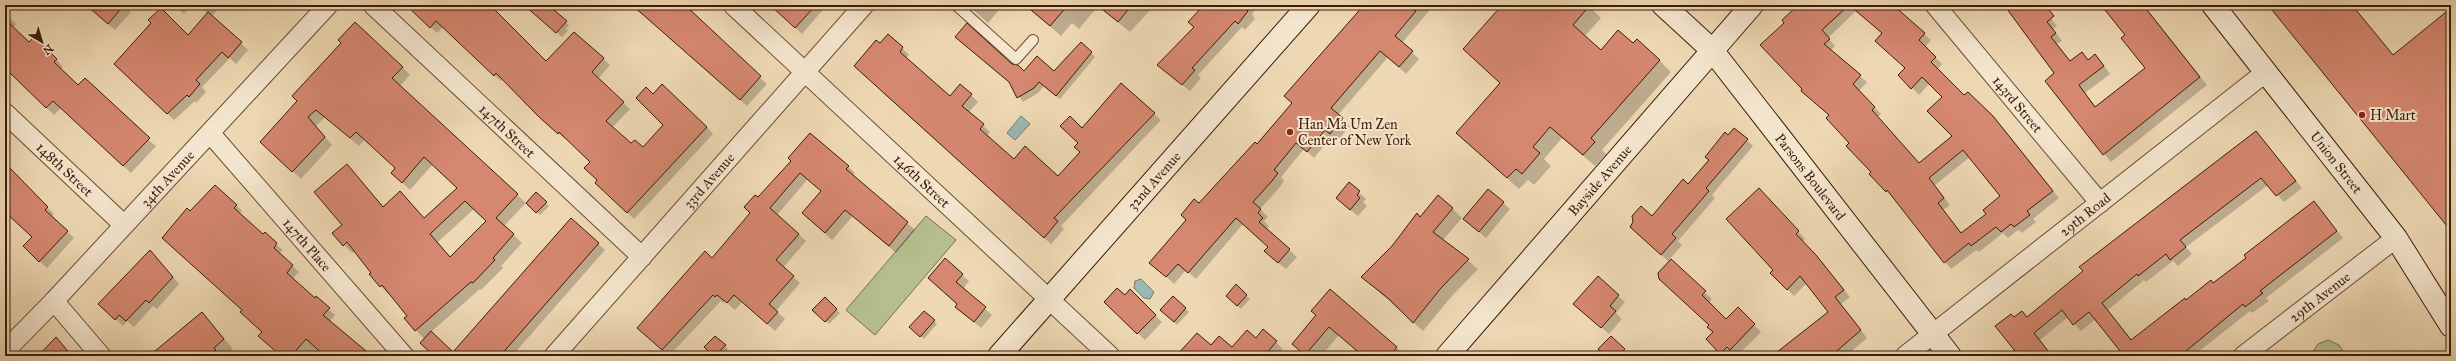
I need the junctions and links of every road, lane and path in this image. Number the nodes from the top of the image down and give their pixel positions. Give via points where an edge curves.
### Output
1 (328, 5) edge
2 (373, 5) edge
3 (733, 5) edge
4 (864, 5) edge
5 (956, 5) edge
6 (1309, 5) edge
7 (1664, 5) edge
8 (1752, 5) edge
9 (1935, 5) edge
10 (2213, 5) edge
11 (1033, 40) dead end
12 (1712, 50) junction
13 (805, 72) junction
14 (2266, 72) junction
15 (5, 113) edge
16 (210, 133) junction
17 (2100, 203) junction
18 (124, 225) junction
19 (2396, 238) junction
20 (642, 257) junction
21 (1048, 300) junction
22 (54, 301) junction
23 (2451, 326) edge
24 (1933, 334) junction
25 (5, 351) edge
26 (2440, 354) dead end
27 (101, 356) edge
28 (404, 356) edge
29 (554, 356) edge
30 (999, 356) edge
31 (1110, 356) edge
32 (1447, 356) edge
33 (1904, 356) edge
34 (1950, 356) edge
35 (2243, 356) edge
36 (2436, 356) edge

1 - 16 street, 34th Avenue
2 - 20 street, 147th Street
3 - 13 street, 146th Street
4 - 13 street, 33rd Avenue
5 - 11 lane via 1016,59
6 - 21 street, 32nd Avenue
7 - 12 street, Parsons Boulevard
8 - 12 street, Bayside Avenue
9 - 17 street, 143rd Street
10 - 14 street, Union Street
12 - 24 street, Parsons Boulevard
12 - 32 street, Bayside Avenue
13 - 20 street, 33rd Avenue
13 - 21 street, 146th Street
14 - 17 street, 29th Road
14 - 19 street, Union Street
15 - 18 street, 148th Street
16 - 18 street, 34th Avenue
16 - 28 street, 147th Place
17 - 24 street, 29th Road
18 - 22 street, 34th Avenue
19 - 23 street, Union Street
19 - 35 street, 29th Avenue
20 - 29 street, 33rd Avenue
21 - 30 street, 32nd Avenue
21 - 31 street, 146th Street
22 - 25 street, 34th Avenue
22 - 27 street
24 - 33 street, 29th Road
24 - 34 street, Parsons Boulevard
26 - 36 path

